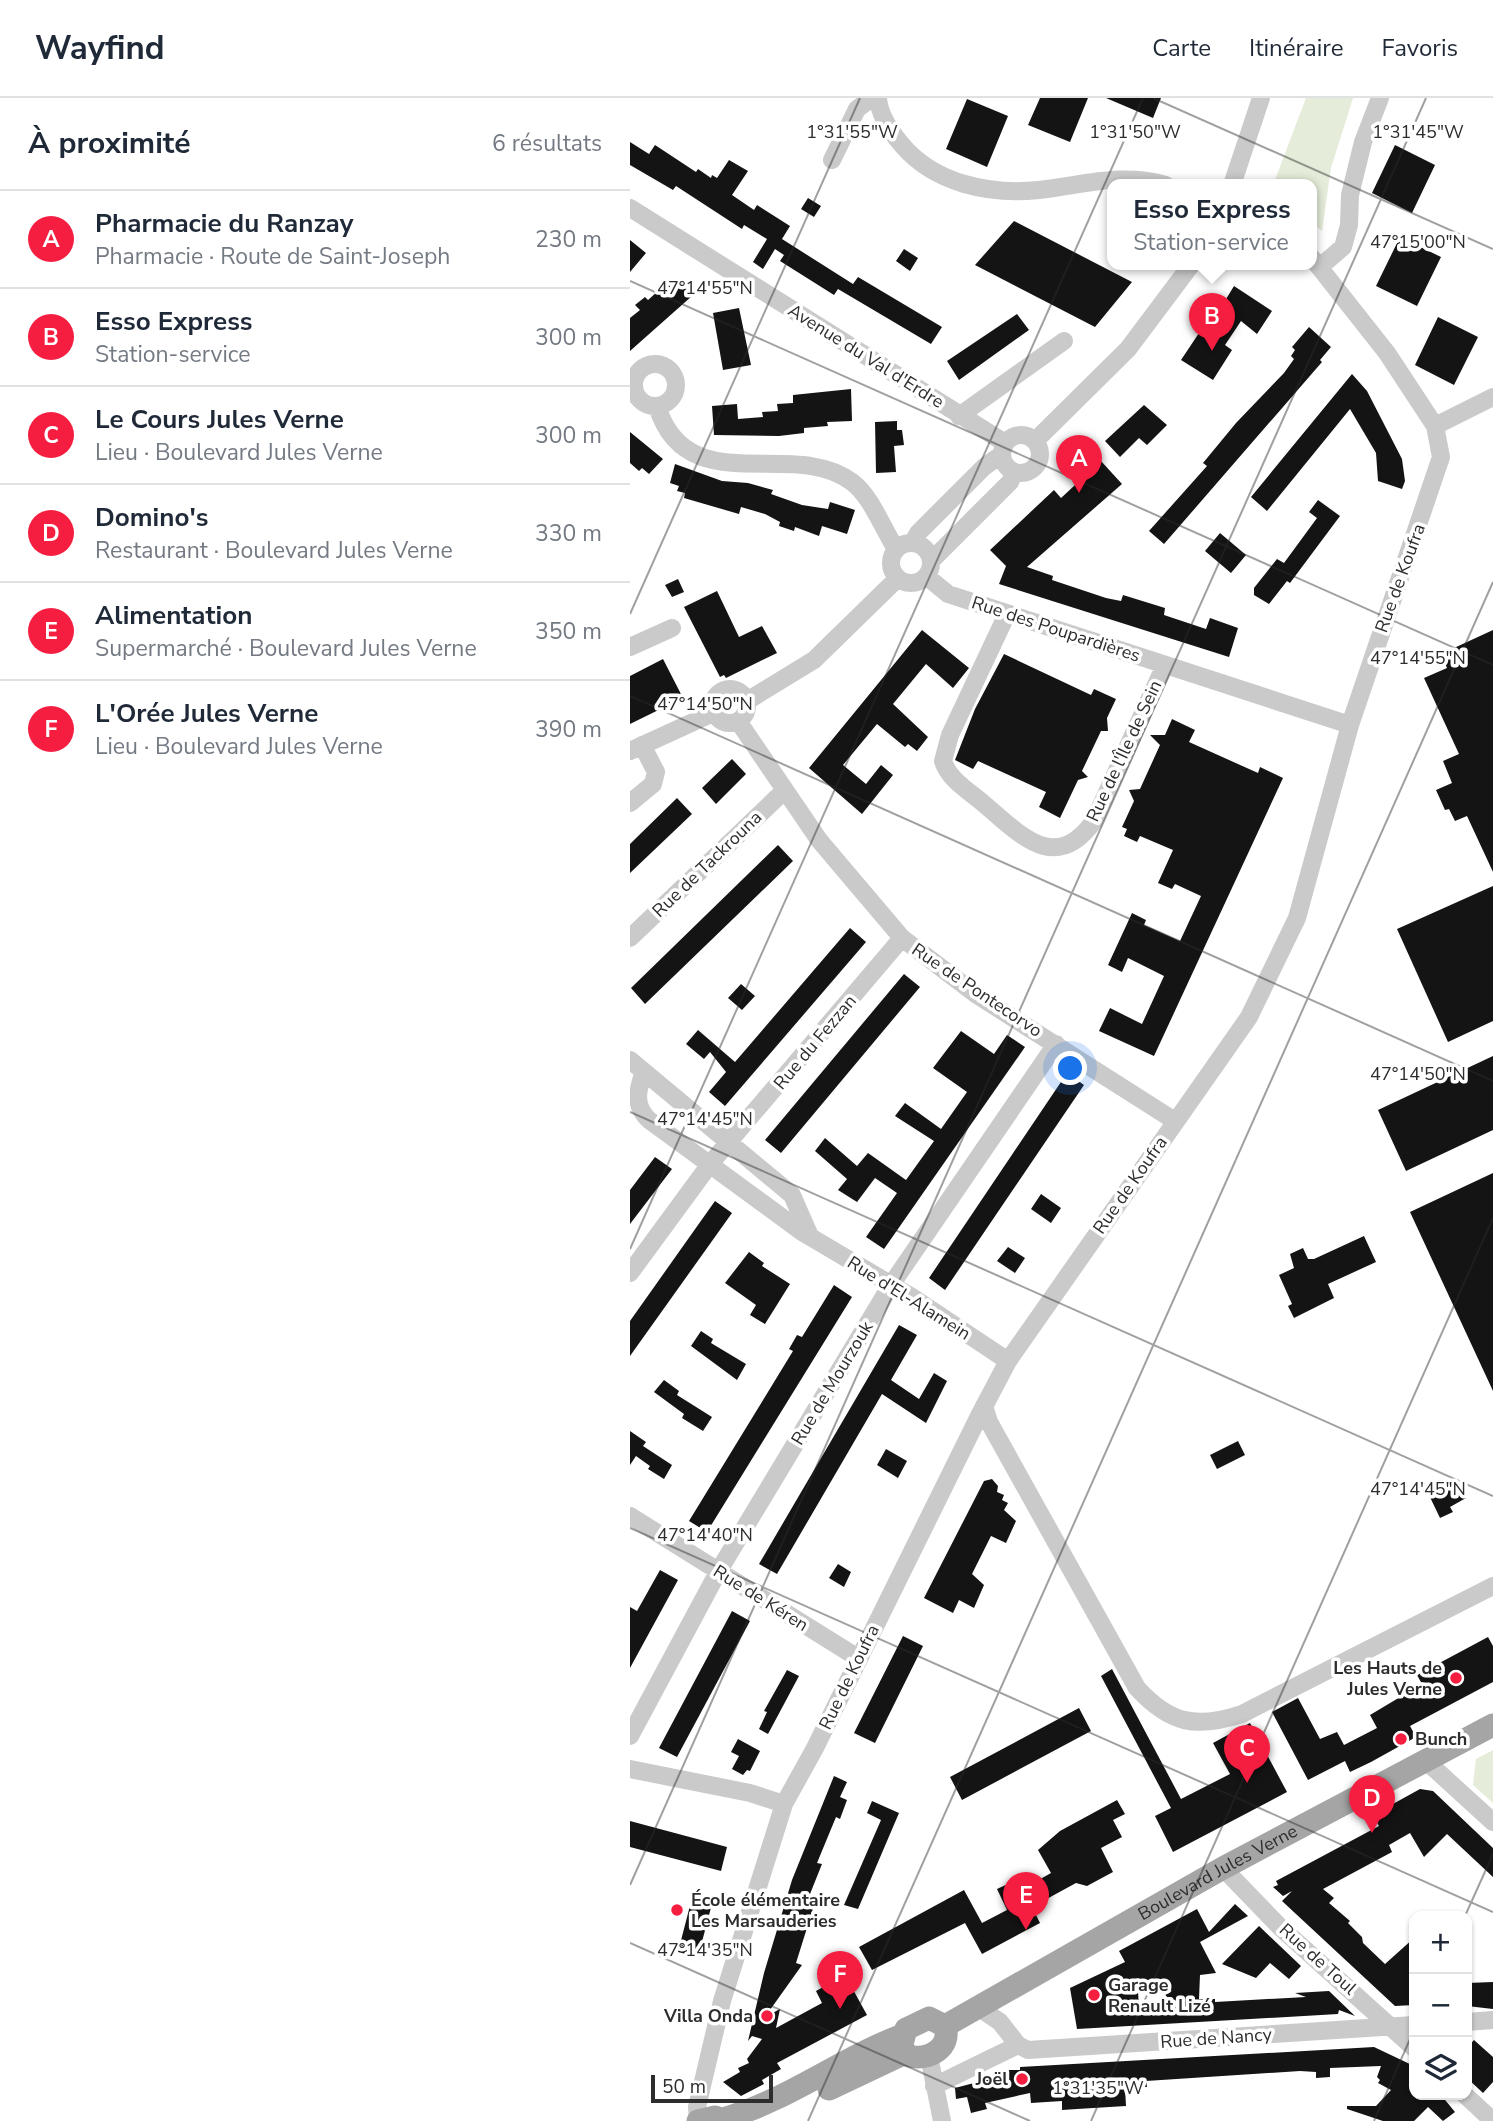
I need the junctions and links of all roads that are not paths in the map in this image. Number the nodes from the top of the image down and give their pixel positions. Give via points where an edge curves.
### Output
1 (875, 98) edge
2 (1261, 98) edge
3 (1380, 98) edge
4 (832, 160) dead end
5 (1107, 179) edge
6 (1107, 179) edge
7 (1132, 179) edge
8 (1234, 179) edge
9 (630, 208) edge
10 (1317, 262) edge
11 (1187, 270) edge
12 (1063, 341) dead end
13 (1493, 397) edge
14 (657, 406) dead end
15 (959, 416) junction
16 (1435, 426) junction
17 (1035, 441) junction
18 (1004, 449) junction
19 (1014, 472) junction
20 (913, 542) junction
21 (896, 549) junction
22 (929, 569) junction
23 (898, 578) junction
24 (1007, 614) junction
25 (672, 628) dead end
26 (630, 647) edge
27 (1165, 665) junction
28 (747, 701) junction
29 (715, 712) junction
30 (738, 721) junction
31 (1350, 725) junction
32 (636, 748) edge
33 (784, 791) junction
34 (630, 803) edge
35 (630, 938) edge
36 (902, 939) junction
37 (1056, 1044) junction
38 (630, 1060) edge
39 (643, 1074) junction
40 (1175, 1121) junction
41 (727, 1145) junction
42 (710, 1164) junction
43 (803, 1232) junction
44 (630, 1273) edge
45 (891, 1285) junction
46 (1008, 1361) junction
47 (984, 1406) junction
48 (630, 1516) edge
49 (718, 1572) junction
50 (1493, 1586) edge
51 (858, 1658) junction
52 (1493, 1725) edge
53 (630, 1736) edge
54 (1426, 1760) junction
55 (630, 1769) edge
56 (784, 1804) junction
57 (1493, 1822) edge
58 (1223, 1868) junction
59 (978, 2007) junction
60 (1493, 2020) edge
61 (1472, 2022) edge
62 (945, 2026) junction
63 (1409, 2026) edge
64 (1394, 2027) junction
65 (1409, 2043) edge
66 (904, 2044) junction
67 (1018, 2045) junction
68 (929, 2056) junction
69 (934, 2086) junction
70 (1470, 2100) edge
71 (724, 2120) edge
72 (698, 2121) edge
73 (768, 2121) edge
74 (942, 2121) edge
75 (1493, 2121) edge

1 - 4 street via 857,108
1 - 5 street via 907,151 959,183 1038,190
2 - 8 street
3 - 10 street via 1363,142 1343,247
6 - 7 street
9 - 15 street, Avenue du Val d'Erdre
10 - 16 street, Rue de Koufra
11 - 17 street via 1128,349
12 - 15 street, Avenue du Val d'Erdre
13 - 16 street
14 - 21 street via 667,433 700,456 820,468 845,477 859,488
15 - 18 street, Avenue du Val d'Erdre
16 - 31 street, Rue de Koufra via 1441,457 1435,481
17 - 18 street via 1019,435
17 - 19 street via 1040,452 1037,465 1027,472
18 - 19 street via 1005,466
18 - 20 street
19 - 22 street via 1010,482
20 - 21 street
20 - 22 street via 928,552
21 - 23 street via 891,559
22 - 23 street via 907,583
22 - 24 street, Rue des Poupardières via 948,594
23 - 28 street via 814,660
24 - 27 street, Rue des Poupardières
24 - 27 street, Rue de l'Île de Sein via 950,735 943,761 953,778 1024,838 1043,847 1066,846 1094,821
25 - 26 street
27 - 31 street, Rue des Poupardières
28 - 29 street via 737,690 723,690 714,701
28 - 30 street via 746,712
29 - 30 street via 726,722
29 - 32 street
30 - 33 street, Rue de Pontecorvo
31 - 40 street, Rue de Koufra via 1297,918 1249,1017
32 - 34 street via 656,772 653,783
33 - 35 street, Rue de Tackrouna
33 - 36 street, Rue de Pontecorvo via 838,866
36 - 37 street, Rue de Pontecorvo via 977,995
36 - 41 street, Rue du Fezzan
37 - 40 street, Rue de Pontecorvo
37 - 45 street, Rue de Mourzouk
38 - 39 street
39 - 41 street
39 - 42 street, Rue d'El-Alamein via 638,1093 641,1113
40 - 46 street, Rue de Koufra
41 - 42 street
41 - 43 street via 792,1195
42 - 43 street, Rue d'El-Alamein
42 - 44 street
43 - 45 street, Rue d'El-Alamein
45 - 46 street, Rue d'El-Alamein
45 - 49 street, Rue de Mourzouk
46 - 47 street, Rue de Koufra
47 - 50 street via 1138,1688 1156,1709 1174,1718 1218,1722 1242,1714
47 - 51 street, Rue de Koufra
48 - 49 street, Rue de Kéren
49 - 51 street, Rue de Kéren
49 - 53 street, Rue de Mourzouk
51 - 56 street, Rue de Koufra
52 - 54 main road, Boulevard Jules Verne
54 - 57 street
54 - 58 main road, Boulevard Jules Verne
55 - 56 street
56 - 72 street, Rue de Koufra via 722,2001 697,2107
58 - 59 main road, Boulevard Jules Verne
58 - 64 street, Rue de Toul via 1280,1927
59 - 62 main road, Boulevard Jules Verne
59 - 67 street via 1000,2022
60 - 61 street
62 - 66 main road via 922,2019 910,2025
62 - 68 main road via 946,2040
63 - 64 street, Rue de Nancy
64 - 65 street, Rue de Toul
64 - 67 street, Rue de Nancy via 1028,2050
66 - 68 main road via 918,2058
66 - 71 main road via 875,2046 776,2101
66 - 73 main road
67 - 69 street
68 - 69 street
69 - 74 street
70 - 75 street
71 - 72 main road via 709,2117

